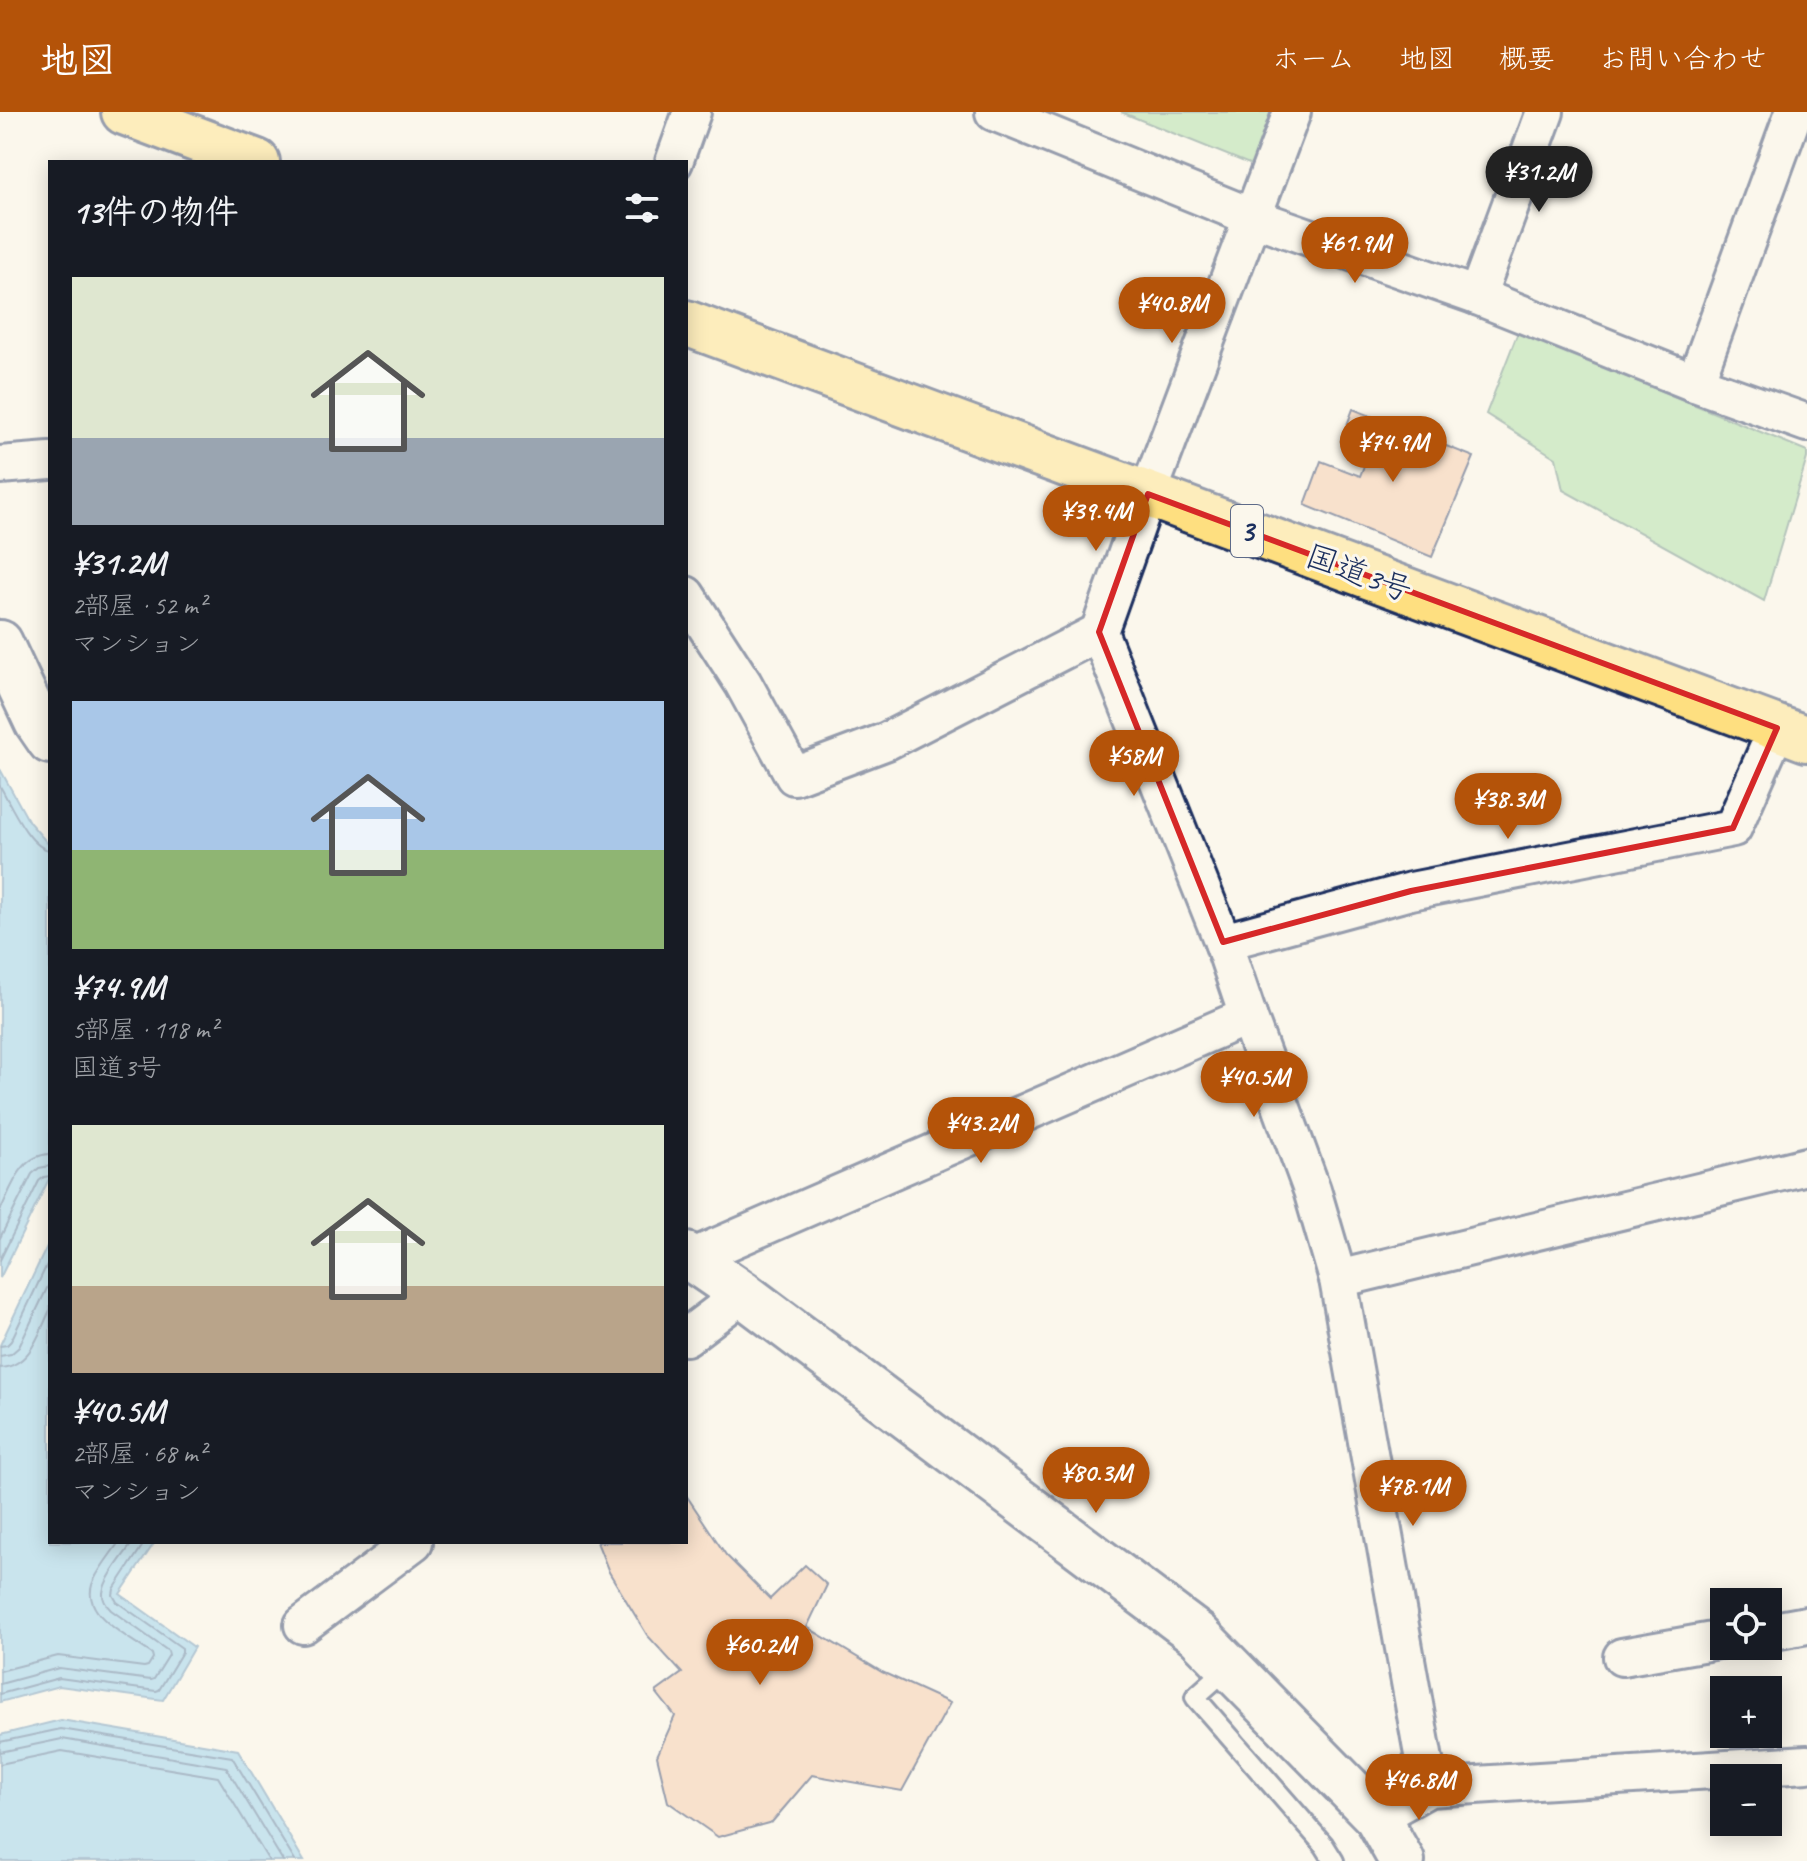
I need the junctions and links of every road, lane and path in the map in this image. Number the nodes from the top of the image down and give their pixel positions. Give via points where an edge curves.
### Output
1 (124, 112) edge
2 (692, 112) edge
3 (1292, 112) edge
4 (1545, 112) edge
5 (1794, 112) edge
6 (1001, 113) edge
7 (252, 160) edge
8 (675, 160) edge
9 (1252, 217) junction
10 (1477, 296) junction
11 (688, 324) edge
12 (1695, 383) junction
13 (1807, 423) edge
14 (48, 461) edge
15 (0, 465) edge
16 (1148, 494) junction
17 (688, 598) edge
18 (1099, 632) junction
19 (0, 643) edge
20 (1792, 734) edge
21 (48, 738) edge
22 (1223, 942) junction
23 (1248, 1016) junction
24 (1807, 1166) edge
25 (689, 1257) edge
26 (1338, 1279) junction
27 (743, 1294) junction
28 (688, 1335) edge
29 (411, 1544) edge
30 (303, 1625) dead end
31 (1807, 1625) edge
32 (1782, 1629) edge
33 (1710, 1641) edge
34 (1622, 1657) dead end
35 (1230, 1666) junction
36 (1807, 1764) edge
37 (1429, 1788) junction
38 (1377, 1817) junction
39 (1334, 1861) edge
40 (1402, 1861) edge

1 - 7 highway
2 - 8 street
3 - 9 street
4 - 10 street
5 - 12 street
6 - 9 street
9 - 10 street
9 - 16 street
10 - 12 street
11 - 16 highway, 国道3号 / 3
12 - 13 street
14 - 15 street
16 - 18 street
16 - 20 highway, 国道3号 / 3
17 - 18 street via 794,776 887,741
18 - 22 street
19 - 21 street
20 - 22 street via 1733,828 1411,891
22 - 23 street
23 - 25 street
23 - 26 street via 1312,1190
24 - 26 street
25 - 27 street
26 - 37 street
27 - 28 street
27 - 35 street via 1197,1634
29 - 30 street
31 - 32 street
33 - 34 street
35 - 38 street
35 - 39 lane via 1195,1697
36 - 37 street
37 - 38 street
38 - 40 street

